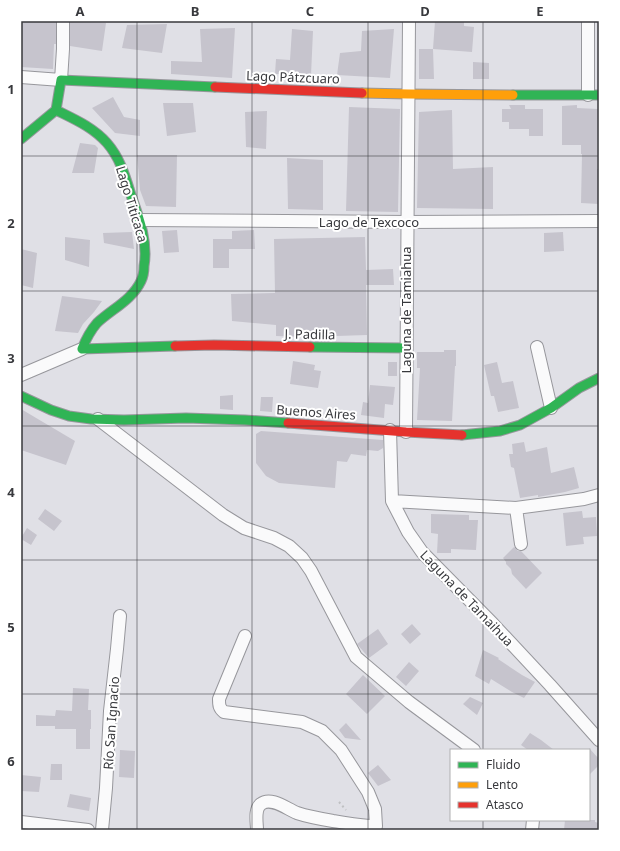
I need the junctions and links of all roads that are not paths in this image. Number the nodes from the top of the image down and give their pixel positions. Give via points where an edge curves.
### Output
1 (63, 21) edge
2 (409, 21) edge
3 (588, 21) edge
4 (21, 77) edge
5 (61, 80) junction
6 (408, 94) junction
7 (593, 95) edge
8 (56, 110) junction
9 (21, 139) edge
10 (140, 220) junction
11 (599, 221) edge
12 (407, 222) junction
13 (537, 347) dead end
14 (406, 348) junction
15 (82, 349) junction
16 (21, 375) edge
17 (599, 378) edge
18 (21, 396) edge
19 (551, 408) junction
20 (98, 419) junction
21 (390, 430) junction
22 (406, 432) junction
23 (599, 495) edge
24 (392, 501) junction
25 (516, 508) junction
26 (521, 544) dead end
27 (120, 616) dead end
28 (245, 636) dead end
29 (599, 740) edge
30 (473, 749) edge
31 (21, 822) edge
32 (375, 828) edge
33 (88, 830) edge
34 (102, 830) edge
35 (257, 830) edge

1 - 5 street
2 - 6 street, Laguna de Tamiahua
3 - 7 street
4 - 5 street
5 - 6 street, Lago Pátzcuaro
5 - 8 street
6 - 7 street, Lago Pátzcuaro
6 - 12 street, Laguna de Tamiahua
8 - 9 street
8 - 10 street, Lago Titicaca via 83,123 102,137 114,151
10 - 12 street, Lago de Texcoco
10 - 15 street, Lago Titicaca via 146,245 142,281 134,293 91,330
11 - 12 street, Lago de Texcoco
12 - 14 street, Laguna de Tamiahua
13 - 19 street
14 - 15 street, J. Padilla via 214,345
14 - 22 street, Laguna de Tamiahua
15 - 16 street
17 - 19 street, Buenos Aires via 579,388
18 - 20 street, Buenos Aires via 69,416
19 - 22 street, Buenos Aires via 520,425 500,431 464,435
20 - 21 street, Buenos Aires via 186,418
20 - 30 street via 244,528 290,546 311,571 356,657 409,702
21 - 22 street, Buenos Aires
21 - 24 street, Laguna de Tamaihua
23 - 25 street
24 - 25 street
24 - 29 street, Laguna de Tamaihua via 422,552 508,640
25 - 26 street
27 - 34 street, Río San Ignacio via 110,711
28 - 32 street via 219,699 219,706 224,712 302,722 322,731 341,750 368,792 375,809
31 - 33 street
32 - 35 street via 314,818 266,801 257,808

